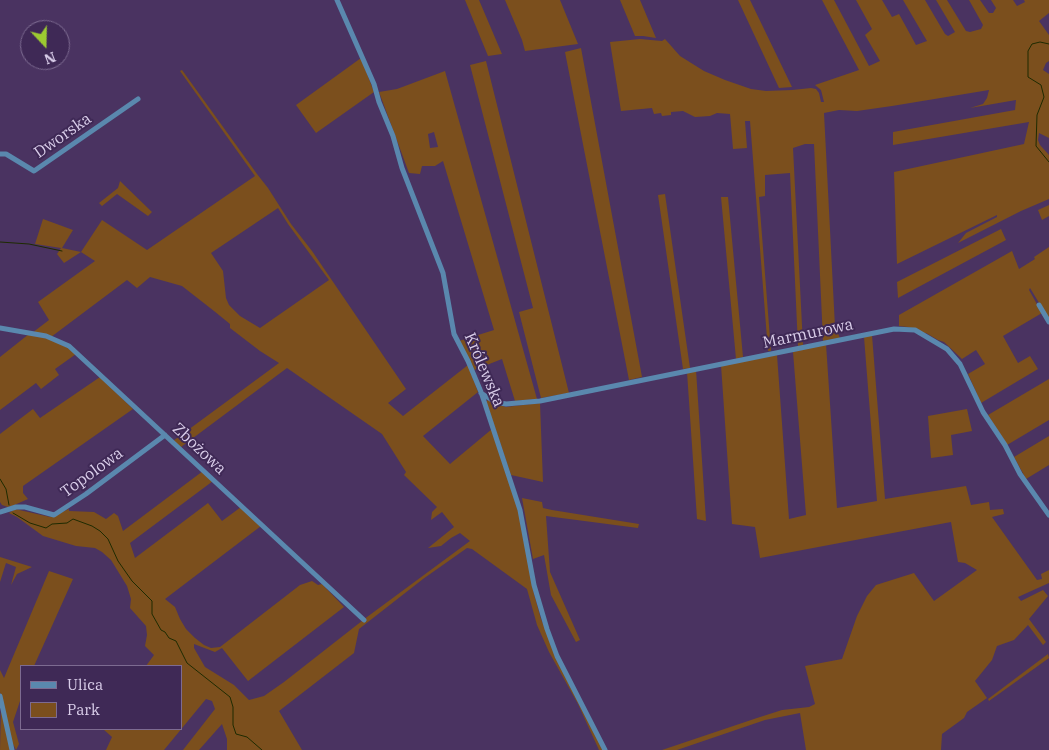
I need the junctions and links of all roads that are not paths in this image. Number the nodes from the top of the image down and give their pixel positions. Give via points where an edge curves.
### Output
1 (337, 0) edge
2 (138, 99) dead end
3 (0, 154) edge
4 (1039, 305) dead end
5 (1049, 322) edge
6 (0, 328) edge
7 (481, 392) junction
8 (165, 435) junction
9 (0, 512) edge
10 (1049, 515) edge
11 (364, 620) dead end
12 (0, 696) edge
13 (12, 750) edge
14 (605, 750) edge

1 - 7 street, Królewska via 374,84 402,168 443,273 454,334
2 - 3 street, Dworska via 34,172 6,154
4 - 5 street
6 - 8 street, Zbożowa via 46,336 69,346
7 - 10 street, Marmurowa via 495,402 506,404 540,401 894,329 915,330 947,349 960,364 983,412
7 - 14 street, Królewska via 520,510 534,585 547,629 557,656
8 - 9 street, Topolowa via 54,515 25,507
8 - 11 street, Zbożowa
12 - 13 street

